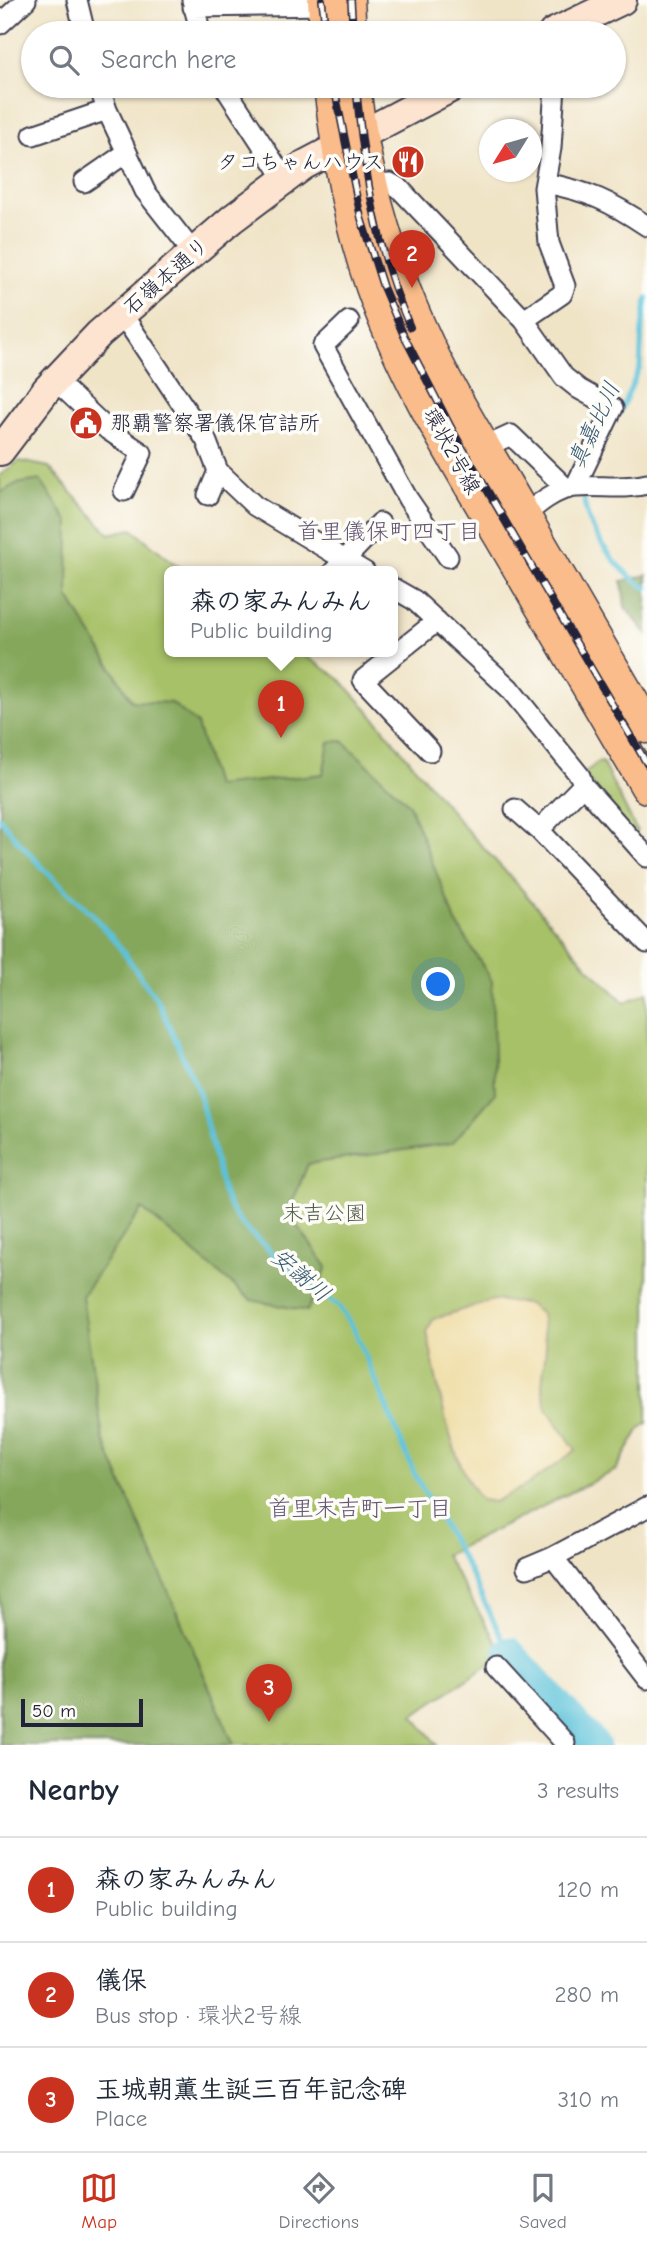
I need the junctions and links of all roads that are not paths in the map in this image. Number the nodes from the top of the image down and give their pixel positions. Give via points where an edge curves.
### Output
1 (26, 0) edge
2 (77, 0) edge
3 (622, 0) edge
4 (193, 3) edge
5 (331, 9) edge
6 (83, 21) edge
7 (198, 21) edge
8 (578, 21) edge
9 (0, 24) edge
10 (103, 98) edge
11 (232, 98) edge
12 (334, 98) edge
13 (353, 98) edge
14 (431, 98) edge
15 (554, 98) edge
16 (107, 110) junction
17 (33, 135) dead end
18 (349, 141) junction
19 (126, 153) junction
20 (284, 178) junction
21 (84, 182) dead end
22 (545, 183) junction
23 (372, 184) junction
24 (647, 226) edge
25 (193, 252) junction
26 (122, 314) junction
27 (524, 320) junction
28 (349, 321) dead end
29 (55, 380) junction
30 (485, 447) junction
31 (0, 451) edge
32 (218, 471) junction
33 (647, 484) edge
34 (578, 487) junction
35 (124, 491) dead end
36 (208, 495) dead end
37 (524, 516) junction
38 (380, 523) dead end
39 (500, 536) junction
40 (448, 557) dead end
41 (339, 566) edge
42 (398, 591) edge
43 (437, 621) junction
44 (398, 652) edge
45 (392, 657) edge
46 (647, 727) edge
47 (430, 751) dead end
48 (583, 785) junction
49 (647, 787) edge
50 (515, 809) dead end
51 (539, 830) junction
52 (647, 857) edge
53 (647, 943) edge
54 (647, 1507) edge
55 (553, 1557) junction
56 (527, 1568) dead end
57 (496, 1667) dead end
58 (647, 1679) edge
59 (564, 1744) edge

1 - 9 street
2 - 6 street
3 - 8 main road
4 - 5 street
4 - 7 street
10 - 16 street
11 - 20 street
12 - 18 main road, 環状2号線
13 - 18 main road, 環状2号線
14 - 18 main road, 石嶺本通り
15 - 22 street
16 - 17 street
16 - 19 street
18 - 20 main road, 石嶺本通り
18 - 23 main road, 環状2号線
18 - 39 main road, 環状2号線 via 355,230 382,312 423,399
19 - 21 street
19 - 25 street via 145,191
20 - 25 main road, 石嶺本通り
22 - 24 street via 576,188 612,203
22 - 27 street via 549,243 565,286 562,294
23 - 27 street via 390,183 399,188
23 - 30 main road, 環状2号線 via 407,298 454,396
25 - 26 main road, 石嶺本通り
26 - 29 main road, 石嶺本通り
26 - 32 street via 206,440
27 - 34 street via 564,377 613,408
28 - 40 street via 323,346 408,499
29 - 31 main road, 石嶺本通り
29 - 35 street via 108,430 142,453
30 - 34 street via 512,435
30 - 37 main road, 環状2号線
32 - 36 street
32 - 41 street via 254,506
33 - 34 street
34 - 37 street via 544,500
37 - 39 street
37 - 46 main road, 環状2号線
38 - 41 street
39 - 49 main road, 環状2号線
42 - 43 street
43 - 44 street
43 - 48 street via 509,688
45 - 47 street via 363,680
48 - 51 street
48 - 52 street
50 - 51 street
51 - 53 street
54 - 55 street
55 - 56 street
55 - 58 street
57 - 59 street

